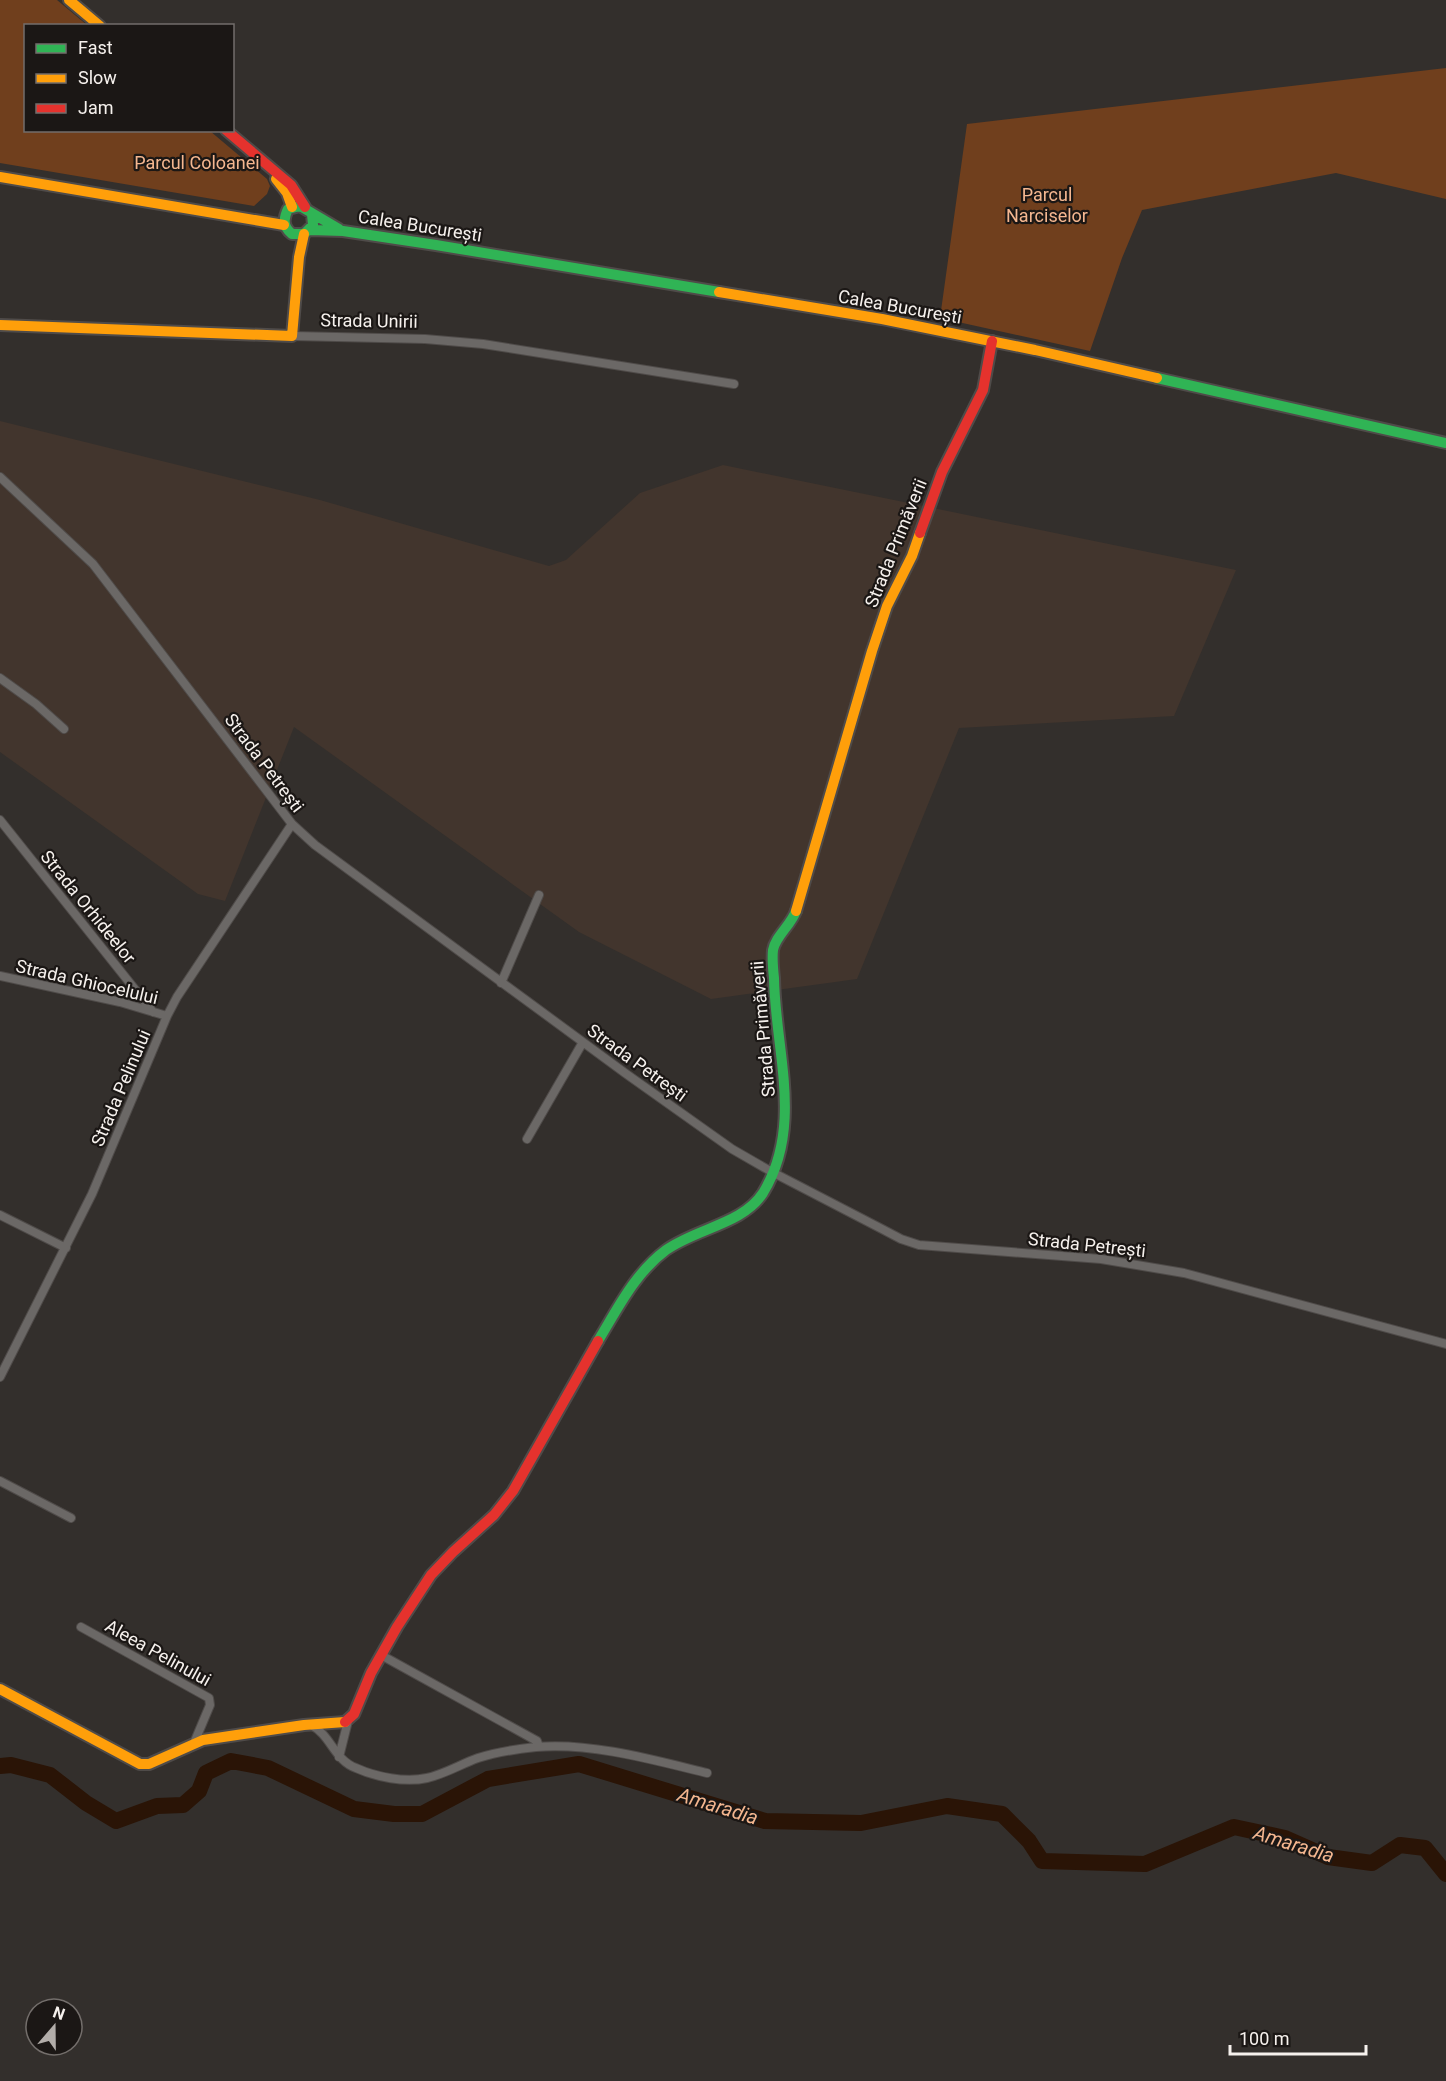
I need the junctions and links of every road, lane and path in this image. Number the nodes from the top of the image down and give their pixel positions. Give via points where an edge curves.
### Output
1 (69, 0) edge
2 (98, 24) edge
3 (228, 132) edge
4 (261, 160) junction
5 (0, 177) edge
6 (289, 210) junction
7 (308, 211) junction
8 (239, 216) junction
9 (287, 228) junction
10 (343, 231) junction
11 (307, 232) junction
12 (299, 258) junction
13 (0, 325) edge
14 (292, 336) junction
15 (992, 341) junction
16 (734, 384) dead end
17 (1446, 443) edge
18 (0, 477) edge
19 (0, 678) edge
20 (64, 729) dead end
21 (0, 820) edge
22 (292, 824) junction
23 (539, 895) dead end
24 (0, 976) edge
25 (501, 983) junction
26 (153, 1012) junction
27 (167, 1016) junction
28 (583, 1042) junction
29 (527, 1139) dead end
30 (772, 1172) junction
31 (0, 1215) edge
32 (66, 1248) junction
33 (1446, 1344) edge
34 (0, 1377) edge
35 (0, 1481) edge
36 (71, 1518) dead end
37 (81, 1627) dead end
38 (381, 1655) junction
39 (0, 1689) edge
40 (348, 1721) junction
41 (309, 1725) junction
42 (194, 1743) junction
43 (539, 1747) junction
44 (339, 1757) junction
45 (707, 1773) dead end

1 - 2 main road
3 - 4 main road
4 - 6 main road via 284,189
4 - 7 main road via 291,185
5 - 8 main road, Calea București
6 - 7 main road, Calea București
6 - 8 main road, Calea București
6 - 9 main road
7 - 10 main road, Calea București
7 - 11 main road via 313,225
8 - 9 main road, Calea București
9 - 11 main road, Calea București via 296,235
9 - 12 main road
10 - 11 main road, Calea București
10 - 15 main road, Calea București
11 - 12 main road
12 - 14 main road
13 - 14 main road, Strada Unirii
14 - 16 street, Strada Unirii via 425,339 490,345
15 - 17 main road, Calea București
15 - 30 main road, Strada Primăverii via 983,390 942,472 912,556 887,606 795,915 772,948 786,1108 783,1139
18 - 22 street, Strada Petrești via 93,564
19 - 20 street
21 - 26 street, Strada Orhideelor
22 - 25 street, Strada Petrești via 338,863
22 - 27 street, Strada Pelinului
23 - 25 street
24 - 26 street, Strada Ghiocelului
25 - 28 street, Strada Petrești
26 - 27 street, Strada Ghiocelului
27 - 32 street, Strada Pelinului
28 - 29 street
28 - 30 street, Strada Petrești via 699,1126
30 - 33 street, Strada Petrești via 901,1239 920,1245 1091,1258 1184,1273
30 - 38 main road, Strada Primăverii via 750,1209 691,1235 665,1251 637,1277 513,1491 494,1515 431,1575
31 - 32 street
32 - 34 street, Strada Pelinului
35 - 36 street
37 - 42 street, Aleea Pelinului via 209,1698 210,1705
38 - 40 main road, Strada Primăverii
38 - 43 street via 537,1741
39 - 42 main road via 140,1764 149,1764
40 - 41 main road
40 - 44 street
41 - 42 main road
41 - 44 street via 325,1736
43 - 44 street via 501,1752 412,1780 356,1768
43 - 45 street via 610,1751

